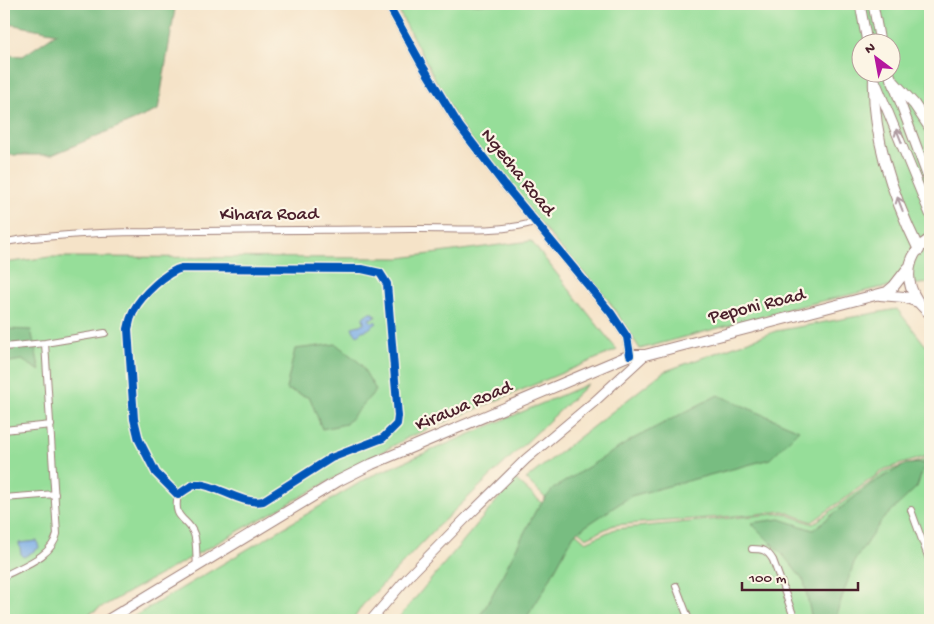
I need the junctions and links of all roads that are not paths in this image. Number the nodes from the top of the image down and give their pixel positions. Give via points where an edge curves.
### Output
1 (388, 4) edge
2 (860, 4) edge
3 (873, 4) edge
4 (865, 32) edge
5 (878, 32) edge
6 (874, 82) edge
7 (877, 82) edge
8 (892, 82) edge
9 (895, 82) edge
10 (930, 128) edge
11 (930, 183) edge
12 (930, 214) edge
13 (535, 222) junction
14 (4, 243) edge
15 (924, 244) edge
16 (908, 268) junction
17 (879, 294) junction
18 (918, 302) junction
19 (930, 314) edge
20 (105, 333) dead end
21 (46, 343) junction
22 (4, 347) edge
23 (630, 355) junction
24 (645, 355) junction
25 (51, 425) junction
26 (4, 430) edge
27 (55, 494) junction
28 (178, 495) junction
29 (4, 498) edge
30 (911, 510) dead end
31 (752, 549) dead end
32 (930, 562) edge
33 (197, 567) junction
34 (4, 576) edge
35 (676, 586) dead end
36 (108, 620) edge
37 (371, 620) edge
38 (689, 620) edge
39 (795, 620) edge

1 - 13 main road, Ngecha Road via 460,127
2 - 4 main road
3 - 5 main road
15 -> 6 main road via 888,170 874,108
12 -> 7 main road
8 - 11 main road
9 - 10 main road
13 - 14 street, Kihara Road via 483,230 95,233 16,239
13 - 23 main road, Ngecha Road via 611,313 627,337
15 - 16 main road, Peponi Road
16 - 17 main road, Peponi Road via 894,286
16 - 18 main road
17 - 18 main road, Peponi Road
17 - 24 main road, Peponi Road
18 - 19 main road
20 - 21 street
21 - 22 street
21 - 25 street
23 - 24 main road
23 - 33 main road, Kirawa Road via 372,464 338,481
24 - 37 main road via 526,459 409,576
25 - 26 street
25 - 27 street
27 - 29 street
27 - 34 street via 56,540 40,557
28 - 28 street via 156,473 143,451 136,430 128,329 138,304 169,273 182,268 362,269 380,273 387,284 398,416 391,432 331,458 264,501 251,502 201,485 192,486
28 - 33 street via 176,507 180,518 195,536
30 - 32 street
31 - 39 street via 764,549 773,560
33 - 36 main road, Kirawa Road
35 - 38 street

